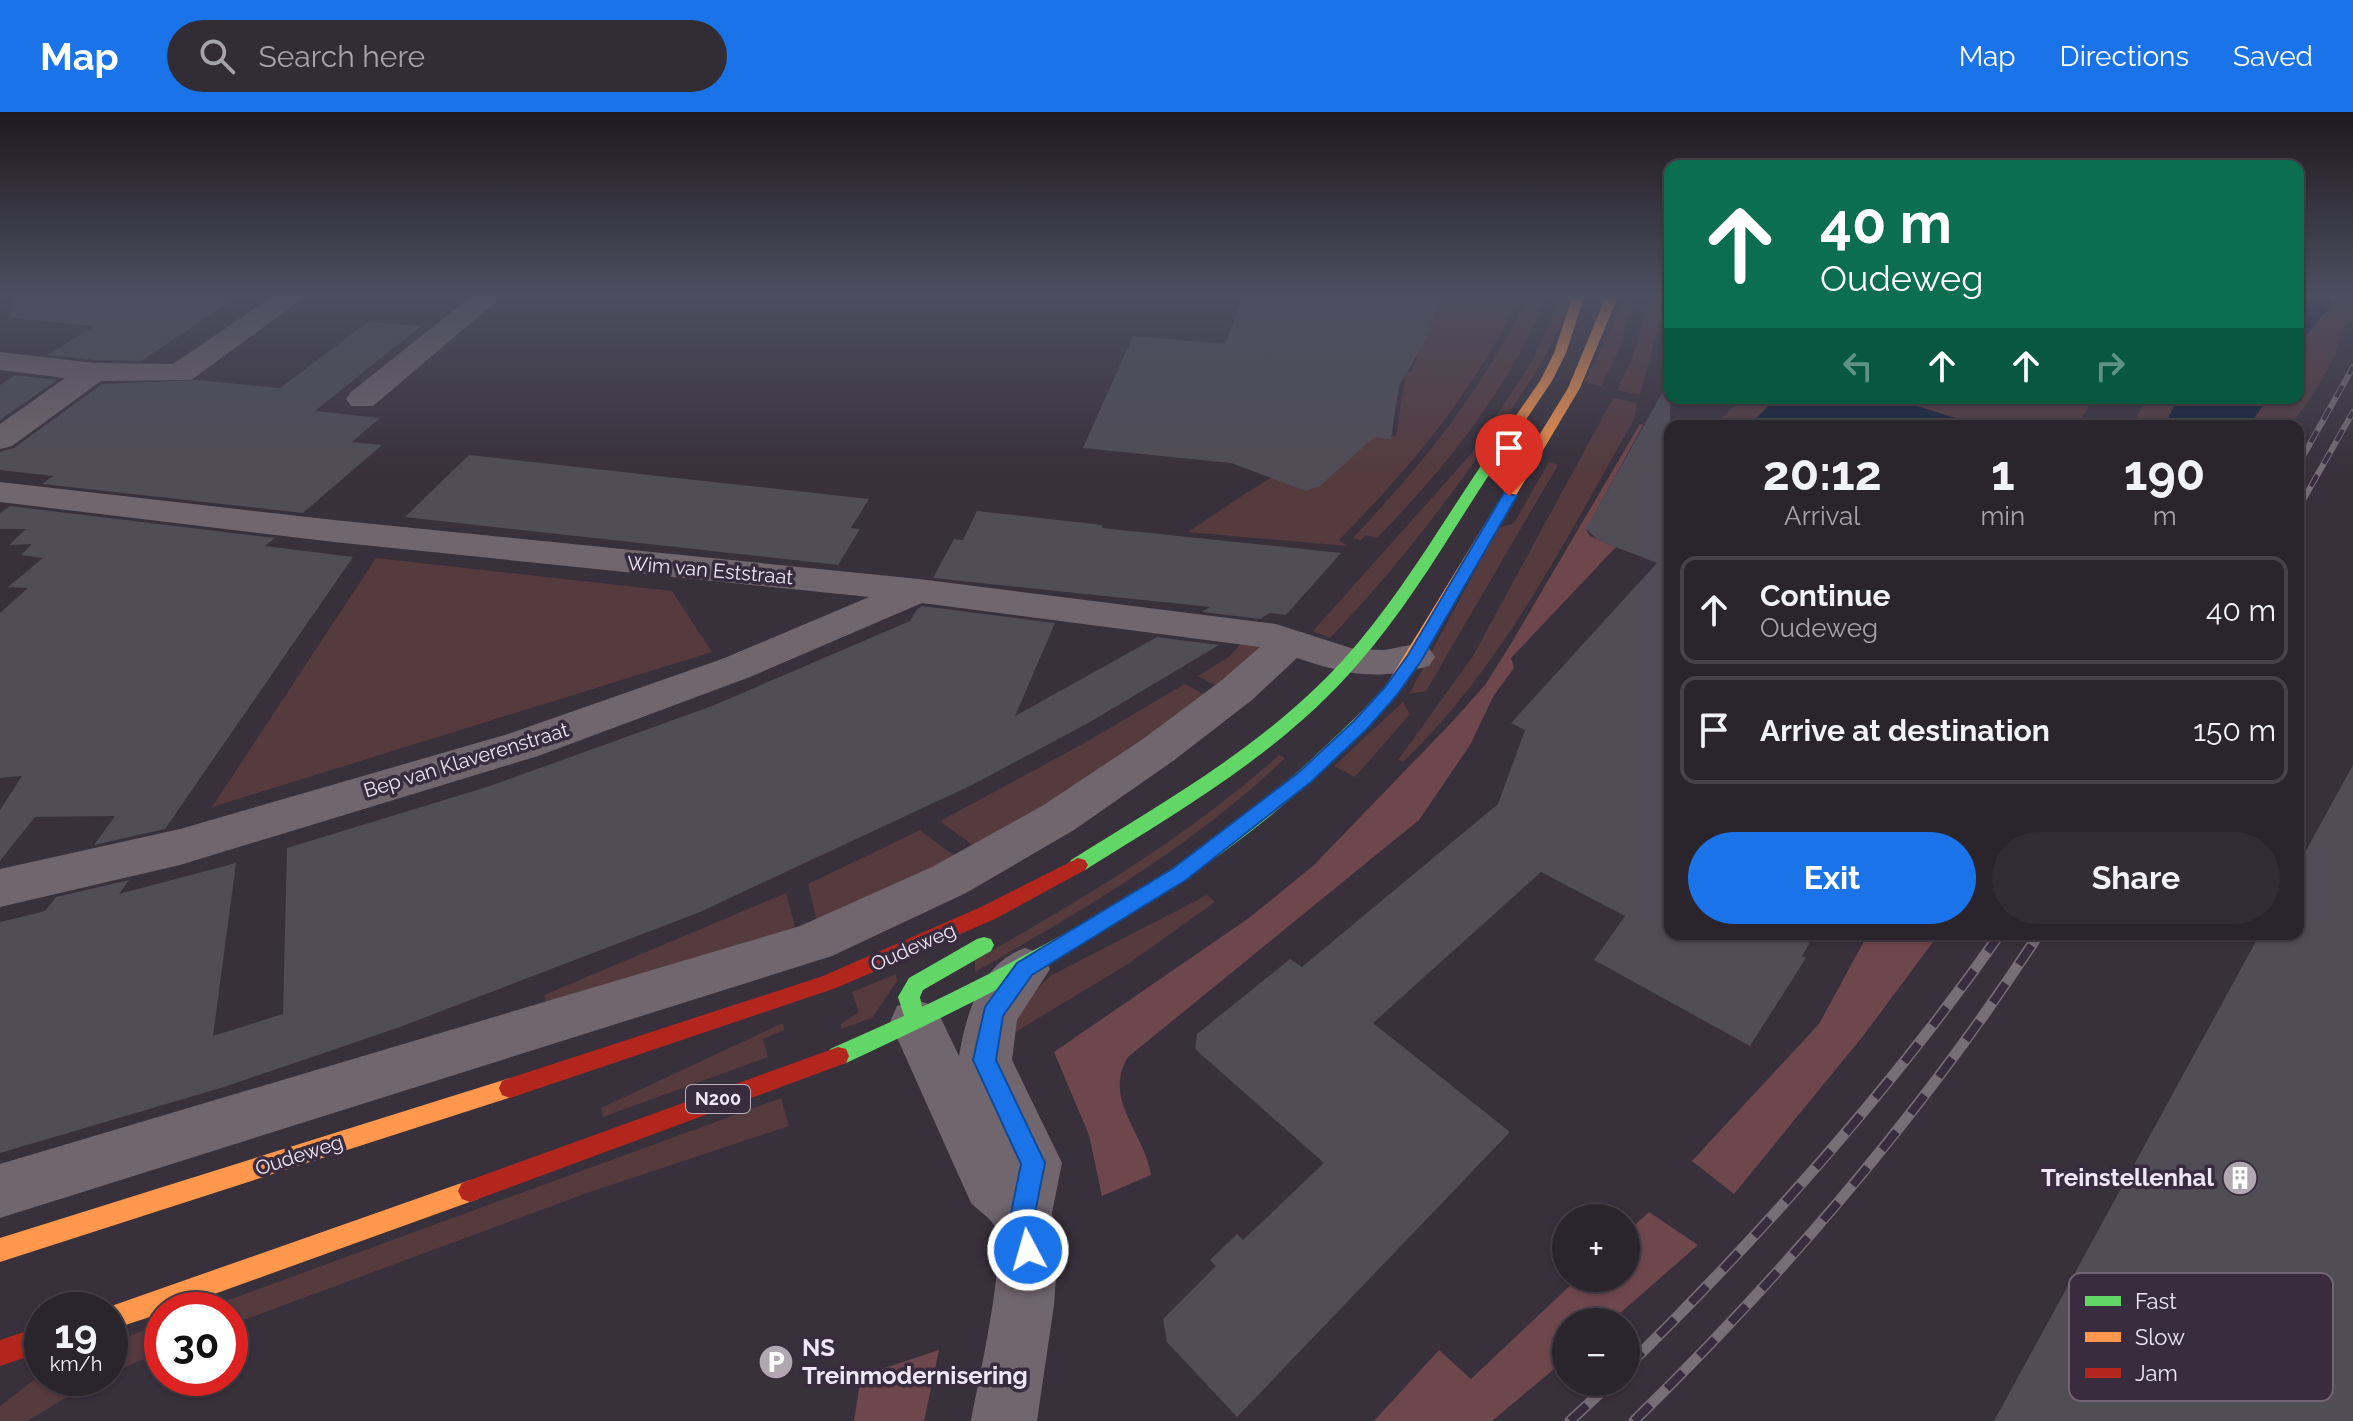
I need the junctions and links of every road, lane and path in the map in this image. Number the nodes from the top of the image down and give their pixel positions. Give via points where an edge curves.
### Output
1 (206, 355) edge
2 (416, 355) edge
3 (1559, 355) edge
4 (1588, 355) edge
5 (0, 361) edge
6 (94, 372) junction
7 (362, 399) dead end
8 (0, 439) edge
9 (0, 492) edge
10 (919, 591) junction
11 (1290, 642) junction
12 (1415, 657) junction
13 (1351, 662) junction
14 (1069, 871) junction
15 (0, 888) edge
16 (1056, 897) dead end
17 (1011, 953) junction
18 (916, 1022) junction
19 (0, 1191) edge
20 (1023, 1213) junction
21 (0, 1250) edge
22 (128, 1311) edge
23 (24, 1345) edge
24 (0, 1353) edge
25 (1004, 1421) edge

1 - 6 street via 180,373
2 - 7 street
3 - 13 main road, Oudeweg
4 - 12 main road, N200 via 1574,388
5 - 6 street
6 - 8 street
9 - 10 street, Wim van Eststraat
10 - 11 street, Wim van Eststraat
10 - 15 street, Bep van Klaverenstraat via 736,668 523,745 180,847
11 - 13 street, Wim van Eststraat
11 - 19 street via 1158,750 1058,818 949,880 814,942
12 - 13 street, Wim van Eststraat
12 - 17 main road, N200 via 1334,752 1179,875
13 - 14 main road, Oudeweg via 1275,736 1235,766
14 - 16 main road
14 - 21 main road, Oudeweg via 988,913 829,982
17 - 18 main road, N200
17 - 18 main road via 916,984 909,997
17 - 20 street via 992,1014 985,1060 1033,1163
18 - 20 street via 992,1184
18 - 22 main road, N200 via 839,1056
20 - 25 street via 1028,1250 1023,1305
23 - 24 main road

